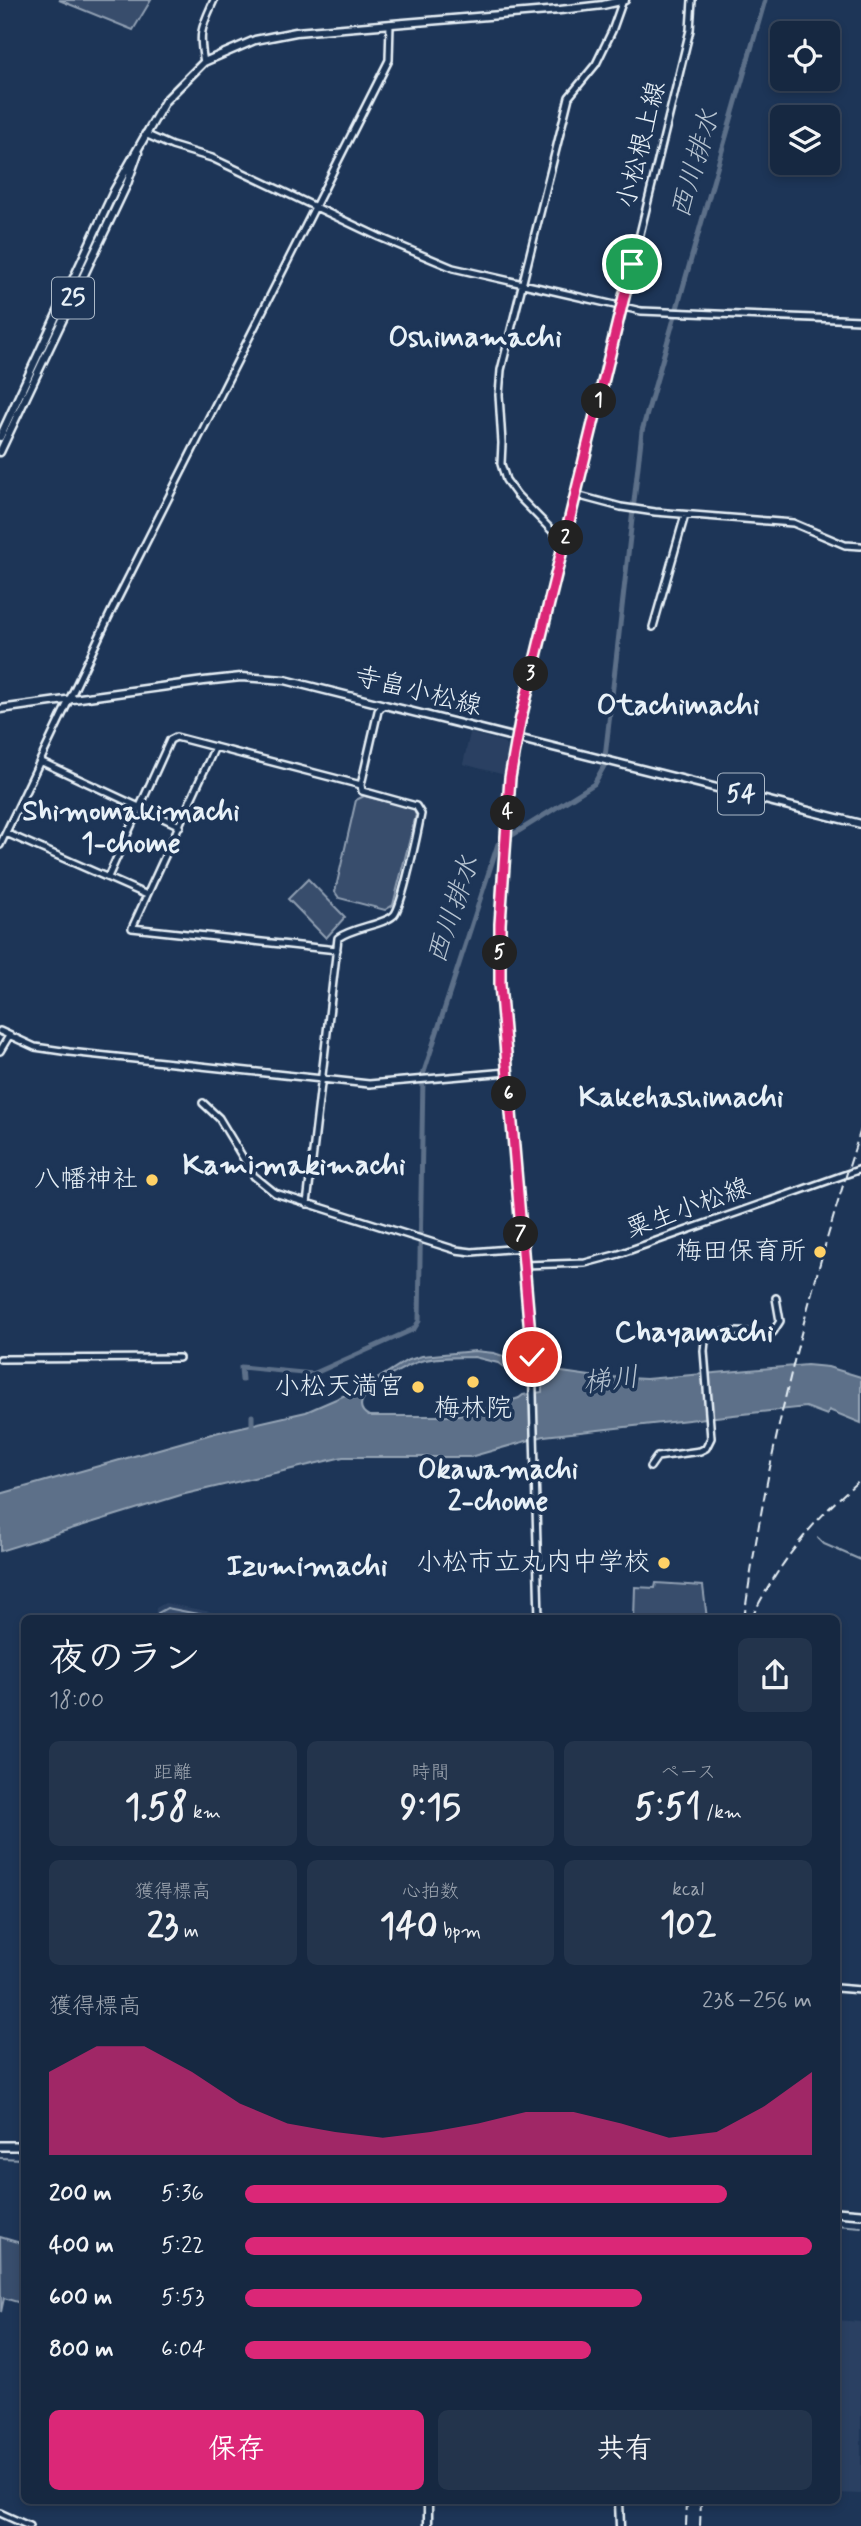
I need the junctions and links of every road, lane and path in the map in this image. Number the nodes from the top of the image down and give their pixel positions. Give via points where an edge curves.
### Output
1 (214, 0) edge
2 (623, 0) edge
3 (692, 0) edge
4 (390, 24) junction
5 (204, 62) junction
6 (144, 138) junction
7 (317, 206) junction
8 (522, 284) junction
9 (621, 308) junction
10 (861, 320) edge
11 (0, 437) edge
12 (0, 452) edge
13 (576, 495) junction
14 (685, 516) junction
15 (564, 543) junction
16 (861, 546) edge
17 (653, 627) dead end
18 (67, 700) junction
19 (384, 704) junction
20 (0, 709) edge
21 (517, 737) junction
22 (215, 747) junction
23 (40, 761) junction
24 (361, 785) junction
25 (140, 807) junction
26 (861, 824) edge
27 (180, 826) junction
28 (6, 833) junction
29 (0, 845) edge
30 (108, 877) junction
31 (147, 895) junction
32 (337, 950) junction
33 (0, 1031) edge
34 (9, 1035) junction
35 (0, 1052) edge
36 (507, 1072) junction
37 (320, 1080) junction
38 (203, 1103) dead end
39 (861, 1169) edge
40 (307, 1204) junction
41 (522, 1248) junction
42 (524, 1265) junction
43 (776, 1298) dead end
44 (179, 1358) dead end
45 (0, 1359) edge
46 (650, 1467) dead end
47 (539, 1615) edge
48 (840, 1988) edge
49 (861, 1990) edge
50 (0, 2146) edge
51 (21, 2146) edge
52 (840, 2211) edge
53 (861, 2214) edge
54 (428, 2504) edge
55 (619, 2504) edge
56 (0, 2514) edge
57 (29, 2526) edge
58 (428, 2526) edge
59 (620, 2526) edge

1 - 5 street via 202,26
2 - 4 main road, 25 via 570,9
2 - 8 street via 596,64 569,97
3 - 9 street, 小松根上線 via 690,30
4 - 5 main road, 25 via 255,40
4 - 7 street via 390,60
5 - 6 main road, 25 via 165,101
6 - 7 street via 212,158
6 - 11 main road, 25 via 114,191
6 - 12 main road, 25 via 127,184
7 - 8 street via 436,262
7 - 18 street
8 - 9 street
8 - 15 street via 501,370 500,464 517,495
9 - 10 street
9 - 13 street, 小松根上線
13 - 14 street
13 - 15 street, 小松根上線
14 - 16 street via 793,523 845,545
14 - 17 street
15 - 21 street, 小松根上線
18 - 19 main road, 寺畠小松線 / 54 via 241,677 285,680
18 - 20 main road, 寺畠小松線 / 54
18 - 23 street
19 - 21 main road, 寺畠小松線 / 54
19 - 24 street via 378,711
21 - 26 main road, 寺畠小松線 / 54
21 - 36 street, 小松根上線 via 500,924
22 - 24 street
22 - 25 street via 176,737 170,740
22 - 27 street
23 - 25 street
23 - 28 street
24 - 32 street via 362,792 416,806 421,814 393,916 346,932 338,938
25 - 27 street
25 - 30 street
27 - 31 street
28 - 29 street
28 - 30 street
30 - 31 street
31 - 32 street via 132,928
32 - 37 street
33 - 34 street
34 - 35 street
34 - 37 street via 69,1052
36 - 37 street via 369,1084
36 - 41 street, 小松根上線
37 - 40 street
38 - 40 street via 219,1118 254,1176 275,1193
39 - 42 street, 粟生小松線 via 619,1254 585,1263
40 - 41 street via 471,1252
41 - 42 street, 小松根上線
42 - 47 street, 小松根上線 via 537,1458
43 - 46 street via 781,1313 773,1332 718,1333 705,1340 710,1435 706,1448 657,1457
44 - 45 street
48 - 49 street
50 - 51 highway
52 - 53 highway
54 - 58 main road
55 - 59 main road
56 - 57 street

